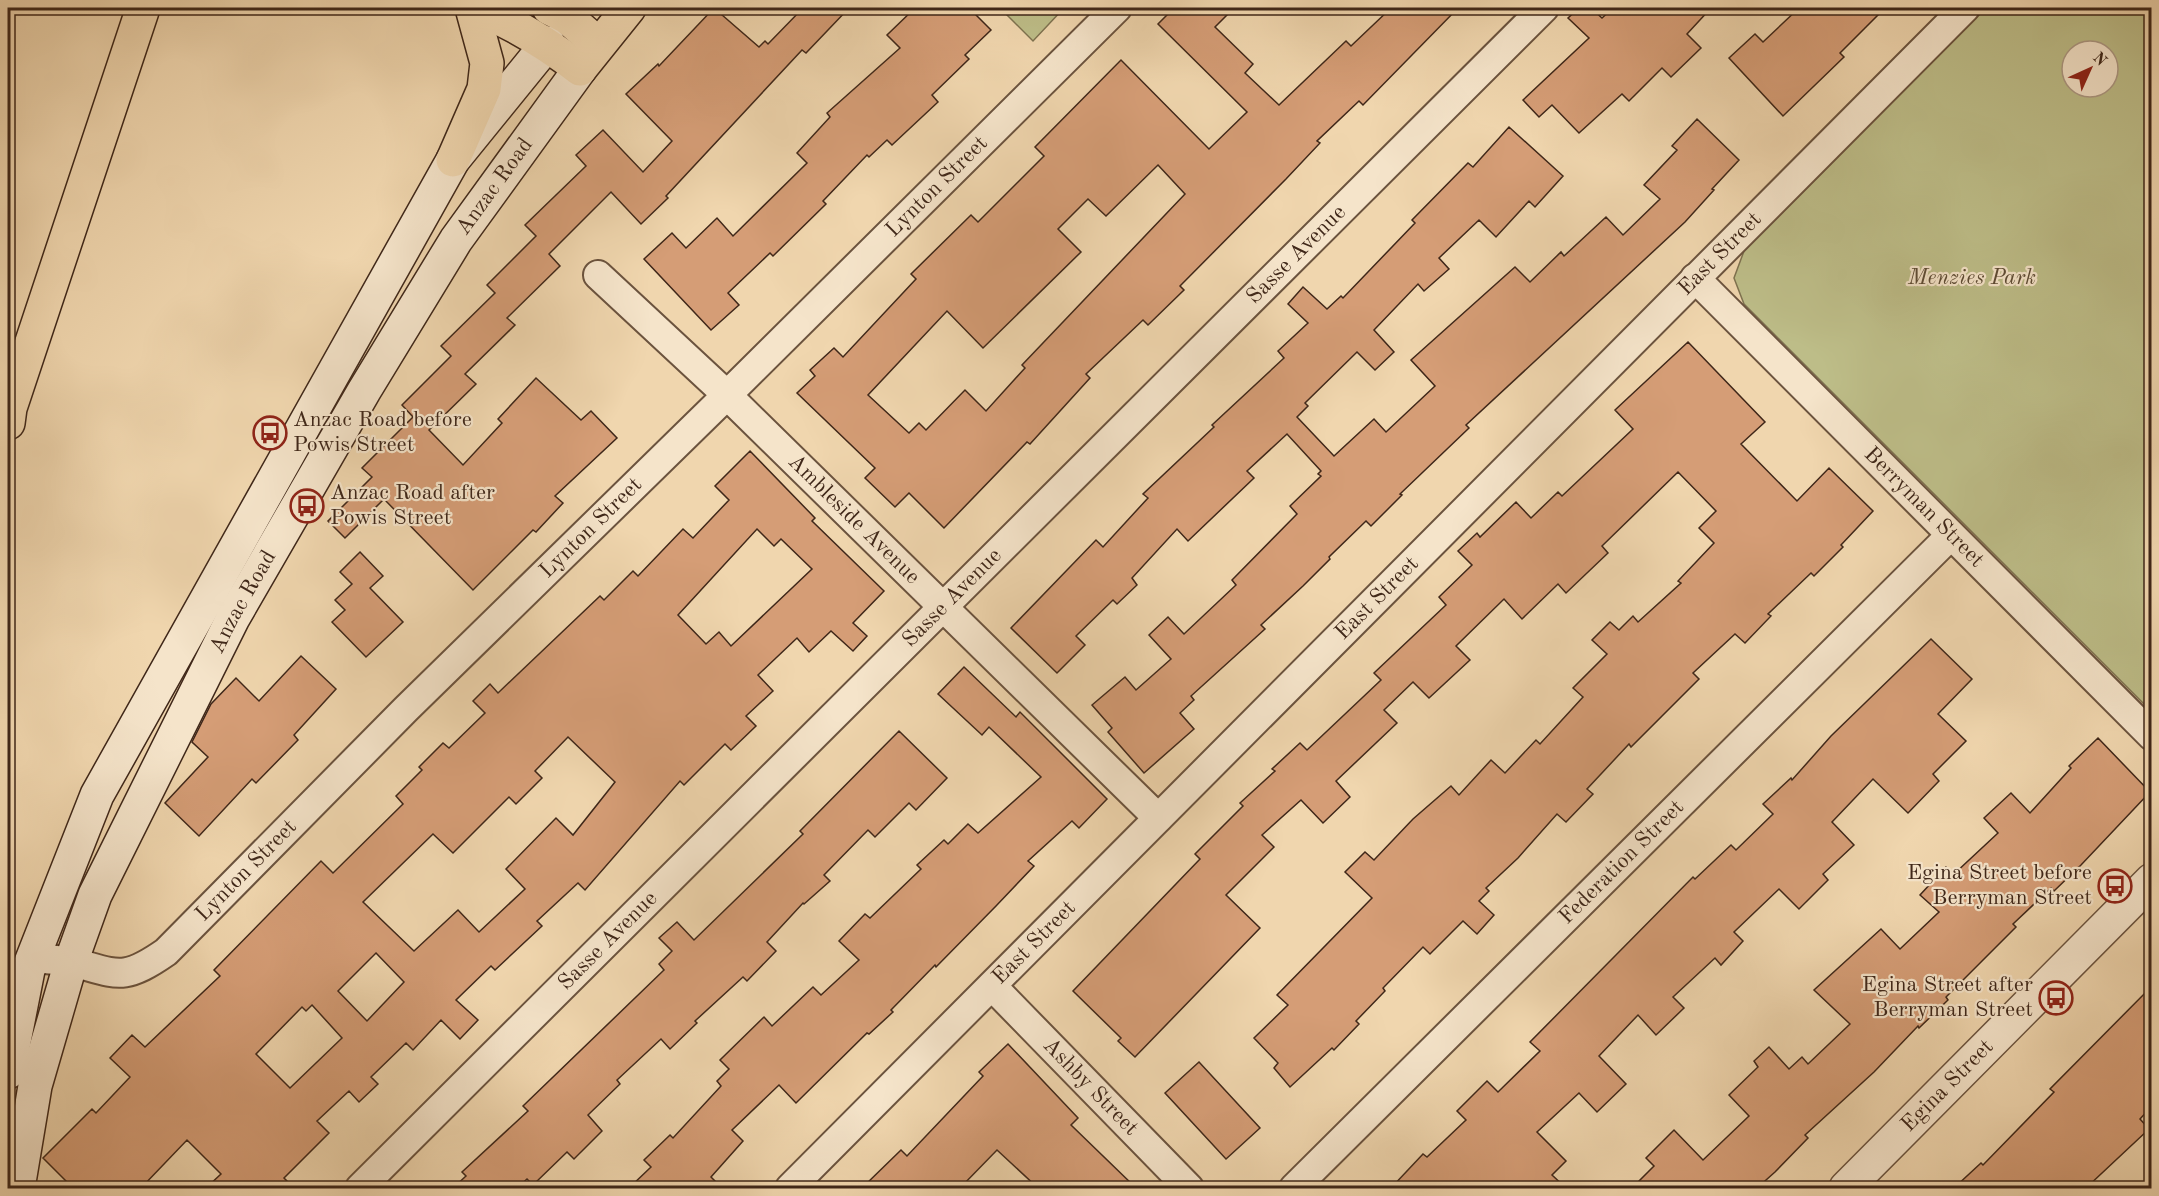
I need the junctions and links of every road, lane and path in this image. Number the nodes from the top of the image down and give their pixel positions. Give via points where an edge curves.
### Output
1 (143, 8) edge
2 (472, 8) edge
3 (477, 8) edge
4 (629, 8) edge
5 (1117, 8) edge
6 (1544, 8) edge
7 (1965, 8) edge
8 (564, 11) edge
9 (548, 43) junction
10 (589, 57) junction
11 (453, 160) junction
12 (598, 275) dead end
13 (1695, 278) junction
14 (727, 395) junction
15 (8, 423) edge
16 (1950, 536) junction
17 (944, 608) junction
18 (2151, 736) edge
19 (1158, 818) junction
20 (2151, 880) edge
21 (33, 958) junction
22 (71, 962) junction
23 (992, 986) junction
24 (8, 1072) edge
25 (18, 1188) edge
26 (360, 1188) edge
27 (790, 1188) edge
28 (1189, 1188) edge
29 (1294, 1188) edge
30 (1846, 1188) edge

1 - 15 main road
2 - 11 main road via 487,63 484,89
3 - 9 main road
4 - 10 main road
5 - 14 street, Lynton Street
6 - 17 street, Sasse Avenue
7 - 13 street, East Street
8 - 9 main road
8 - 10 main road
9 - 10 main road
9 - 11 main road, Anzac Road
10 - 22 main road, Anzac Road via 456,240 233,618 95,895
11 - 21 main road, Anzac Road via 97,795
12 - 14 street, Ambleside Avenue
13 - 16 street, Berryman Street
13 - 19 street, East Street
14 - 17 street, Ambleside Avenue
14 - 22 street, Lynton Street via 406,709 166,952 139,969 124,973 94,970
16 - 18 street, Berryman Street
16 - 29 street, Federation Street
17 - 19 street, Ambleside Avenue
17 - 26 street, Sasse Avenue
19 - 23 street, East Street
20 - 30 main road, Egina Street
21 - 22 street, Lynton Street
21 - 24 main road, Anzac Road
22 - 25 main road, Anzac Road via 35,1086
23 - 27 street, East Street
23 - 28 street, Ashby Street

